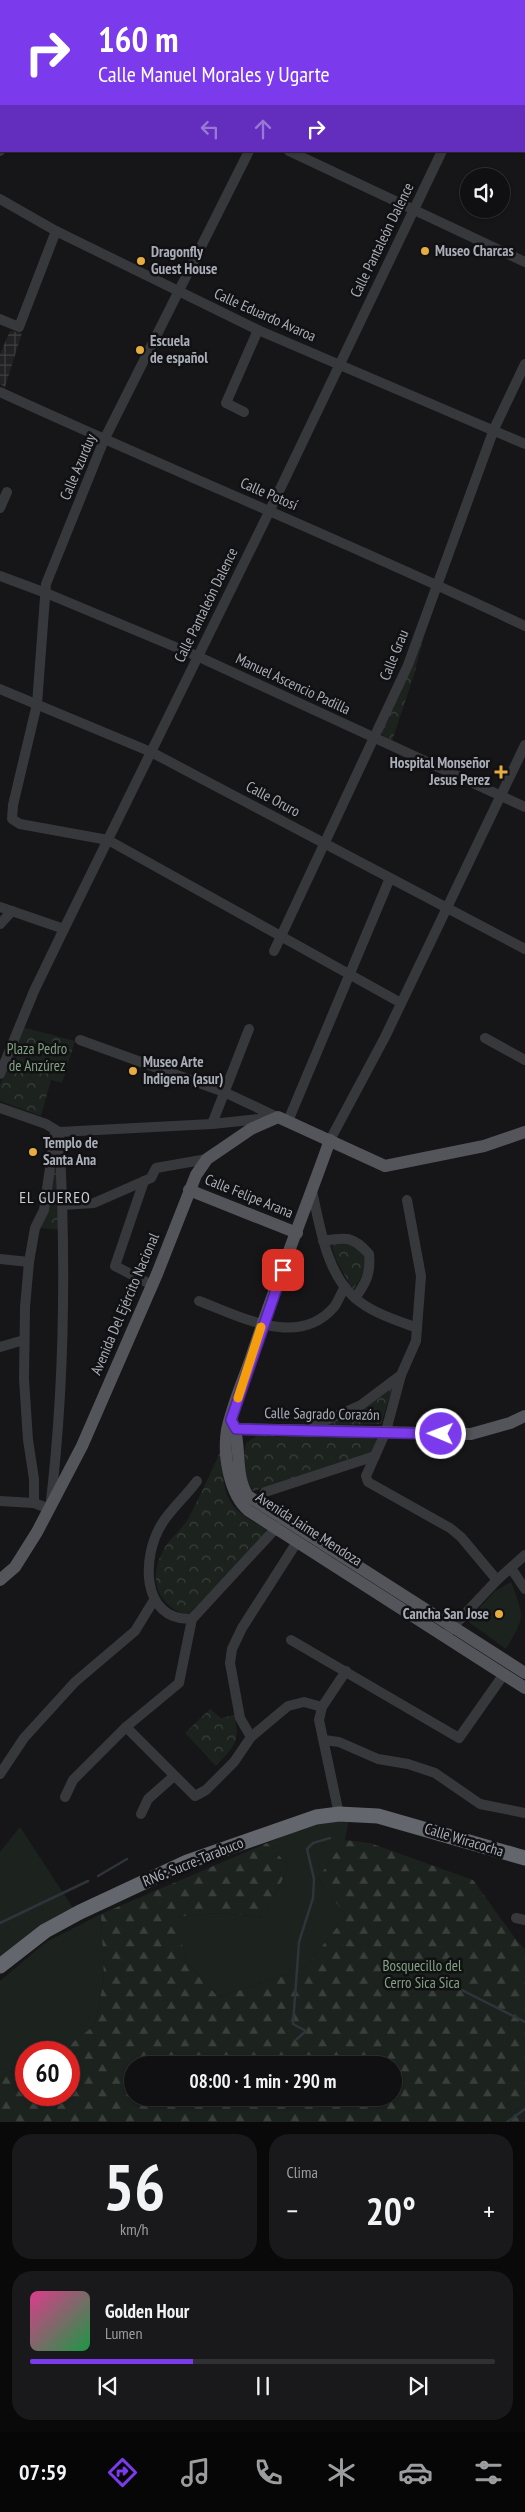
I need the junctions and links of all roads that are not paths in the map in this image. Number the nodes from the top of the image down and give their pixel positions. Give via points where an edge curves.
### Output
1 (248, 152) edge
2 (291, 152) edge
3 (442, 152) edge
4 (0, 199) edge
5 (412, 211) junction
6 (56, 231) junction
7 (525, 262) edge
8 (178, 291) junction
9 (0, 318) edge
10 (258, 330) junction
11 (339, 363) junction
12 (525, 364) edge
13 (0, 392) edge
14 (244, 412) dead end
15 (494, 429) junction
16 (104, 440) junction
17 (525, 444) edge
18 (7, 492) dead end
19 (0, 508) edge
20 (270, 510) junction
21 (0, 576) edge
22 (436, 584) junction
23 (46, 593) junction
24 (525, 626) edge
25 (197, 656) junction
26 (0, 689) edge
27 (37, 704) junction
28 (372, 738) junction
29 (525, 745) edge
30 (151, 752) junction
31 (500, 794) junction
32 (525, 807) edge
33 (108, 840) junction
34 (325, 843) junction
35 (390, 878) junction
36 (0, 907) edge
37 (447, 907) junction
38 (12, 910) junction
39 (0, 924) edge
40 (64, 929) junction
41 (280, 938) junction
42 (525, 949) edge
43 (274, 951) dead end
44 (349, 975) junction
45 (401, 1004) junction
46 (249, 1029) dead end
47 (485, 1038) dead end
48 (80, 1040) dead end
49 (525, 1060) edge
50 (0, 1074) edge
51 (224, 1092) junction
52 (0, 1108) edge
53 (283, 1119) junction
54 (212, 1124) junction
55 (57, 1130) junction
56 (525, 1132) edge
57 (330, 1140) junction
58 (207, 1159) junction
59 (144, 1181) junction
60 (189, 1190) junction
61 (312, 1192) junction
62 (407, 1200) dead end
63 (63, 1206) junction
64 (297, 1233) junction
65 (323, 1240) junction
66 (0, 1259) edge
67 (29, 1262) junction
68 (152, 1285) junction
69 (345, 1287) junction
70 (355, 1298) junction
71 (199, 1301) dead end
72 (262, 1325) junction
73 (417, 1328) junction
74 (24, 1340) junction
75 (0, 1347) edge
76 (401, 1375) junction
77 (525, 1416) edge
78 (233, 1424) junction
79 (386, 1431) junction
80 (309, 1432) junction
81 (375, 1456) junction
82 (197, 1481) dead end
83 (265, 1492) dead end
84 (0, 1501) edge
85 (34, 1503) junction
86 (50, 1509) junction
87 (277, 1527) junction
88 (297, 1542) junction
89 (525, 1555) edge
90 (511, 1568) junction
91 (0, 1580) edge
92 (497, 1580) junction
93 (525, 1589) edge
94 (154, 1600) junction
95 (192, 1619) junction
96 (448, 1631) junction
97 (291, 1640) dead end
98 (346, 1671) junction
99 (525, 1673) edge
100 (504, 1674) junction
101 (525, 1687) edge
102 (322, 1707) junction
103 (126, 1726) junction
104 (250, 1737) junction
105 (324, 1740) junction
106 (0, 1774) edge
107 (174, 1776) junction
108 (64, 1797) dead end
109 (525, 1812) edge
110 (142, 1814) dead end
111 (339, 1814) junction
112 (404, 1822) joint
113 (525, 1858) edge
114 (0, 1966) edge

1 - 8 street, Calle Azurduy
2 - 5 street
3 - 5 street, Calle Pantaleón Dalence
4 - 6 street, Calle Eduardo Avaroa
5 - 7 street
5 - 11 street, Calle Pantaleón Dalence
6 - 8 street, Calle Eduardo Avaroa
6 - 9 street via 19,327
8 - 10 street, Calle Eduardo Avaroa
8 - 16 street, Calle Azurduy
10 - 11 street, Calle Eduardo Avaroa
10 - 14 street via 226,403
11 - 15 street, Calle Eduardo Avaroa
11 - 20 street, Calle Pantaleón Dalence
12 - 15 street, Calle Grau
13 - 16 street, Calle Potosí
15 - 17 street, Calle Eduardo Avaroa
15 - 22 street, Calle Grau
16 - 20 street, Calle Potosí
16 - 23 street, Calle Azurduy via 46,584
18 - 19 street
20 - 22 street, Calle Potosí
20 - 25 street, Calle Pantaleón Dalence
21 - 23 street, Manuel Ascencio Padilla
22 - 24 street, Calle Potosí
22 - 28 street, Calle Grau via 408,665
23 - 25 street, Manuel Ascencio Padilla
23 - 27 street, Calle Azurduy
25 - 28 street, Manuel Ascencio Padilla
25 - 30 street, Calle Pantaleón Dalence
26 - 27 street, Calle Oruro
27 - 30 street, Calle Oruro
27 - 33 street, Calle Azurduy via 12,819 20,824
28 - 31 street, Manuel Ascencio Padilla
28 - 34 street, Calle Grau
29 - 31 street
30 - 33 street, Calle Pantaleón Dalence
30 - 34 street, Calle Oruro
31 - 32 street, Manuel Ascencio Padilla
31 - 37 street
33 - 40 street, Calle Pantaleón Dalence
33 - 41 street
34 - 35 street, Calle Oruro
34 - 41 street, Calle Grau
35 - 37 street, Calle Oruro
35 - 44 street
36 - 38 street
37 - 42 street, Calle Oruro
37 - 45 street
38 - 39 street
38 - 40 street
40 - 50 street, Calle Pantaleón Dalence
41 - 43 street, Calle Grau
41 - 44 street
44 - 45 street
44 - 53 street
45 - 57 street
46 - 51 street
47 - 49 street
48 - 51 street
51 - 53 street
51 - 54 street
52 - 55 street
53 - 54 street
53 - 57 main road
53 - 58 main road, Avenida Del Ejército Nacional via 251,1129
54 - 55 street
55 - 63 street
55 - 67 street via 44,1210 35,1228
56 - 57 main road via 484,1146 385,1166
57 - 61 main road
58 - 59 street via 156,1168 151,1178
58 - 60 main road, Avenida Del Ejército Nacional
59 - 63 street via 94,1203
59 - 68 street via 115,1266
60 - 64 main road, Calle Felipe Arana
60 - 68 main road, Avenida Del Ejército Nacional
61 - 64 main road
61 - 65 street
62 - 73 street via 420,1269
63 - 86 street via 61,1378
64 - 72 main road
65 - 69 street
65 - 70 street via 353,1240 369,1254 371,1269
66 - 67 street
67 - 74 street
68 - 86 main road, Avenida Del Ejército Nacional via 82,1446
69 - 70 street
69 - 72 street via 335,1307 321,1319 290,1328
70 - 73 street
71 - 72 street
72 - 78 main road
73 - 76 street via 416,1341
74 - 75 street
74 - 85 street
76 - 79 street
76 - 80 street via 361,1406 313,1426
77 - 79 main road, Calle Sagrado Corazón via 471,1434
78 - 80 main road, Calle Sagrado Corazón
78 - 87 main road, Avenida Jaime Mendoza via 227,1431 233,1490 243,1506
78 - 96 main road, Avenida Jaime Mendoza via 240,1476 248,1496
79 - 80 main road, Calle Sagrado Corazón
79 - 81 street
81 - 83 street
81 - 92 street via 366,1476 368,1482 462,1537
82 - 94 street via 162,1522 152,1548 149,1583
84 - 85 street
85 - 86 street
86 - 91 main road, Avenida Del Ejército Nacional via 15,1567
87 - 88 main road, Avenida Jaime Mendoza
87 - 95 street
88 - 96 main road, Avenida Jaime Mendoza
88 - 104 street via 232,1649 230,1663 240,1718
89 - 90 street
90 - 92 street
90 - 93 street
92 - 96 street
94 - 95 street via 164,1613 178,1620
94 - 106 street via 135,1631 75,1682 24,1738
95 - 103 street via 179,1683
96 - 99 main road, Avenida Jaime Mendoza
96 - 100 main road, Avenida Jaime Mendoza
97 - 98 street
98 - 100 street via 459,1738
98 - 102 street
100 - 101 main road, Avenida Jaime Mendoza
102 - 104 street via 304,1702 288,1706
102 - 105 street via 319,1720
103 - 107 street
103 - 108 street via 73,1780
104 - 107 street via 234,1762 196,1796
105 - 109 street via 339,1742 378,1759 435,1773 480,1804
105 - 111 street
107 - 110 street via 148,1799
111 - 112 highway, RN6: Sucre-Tarabuco via 378,1816
111 - 114 highway, RN6: Sucre-Tarabuco via 298,1822 187,1862 45,1931
112 - 113 highway, Calle Wiracocha

